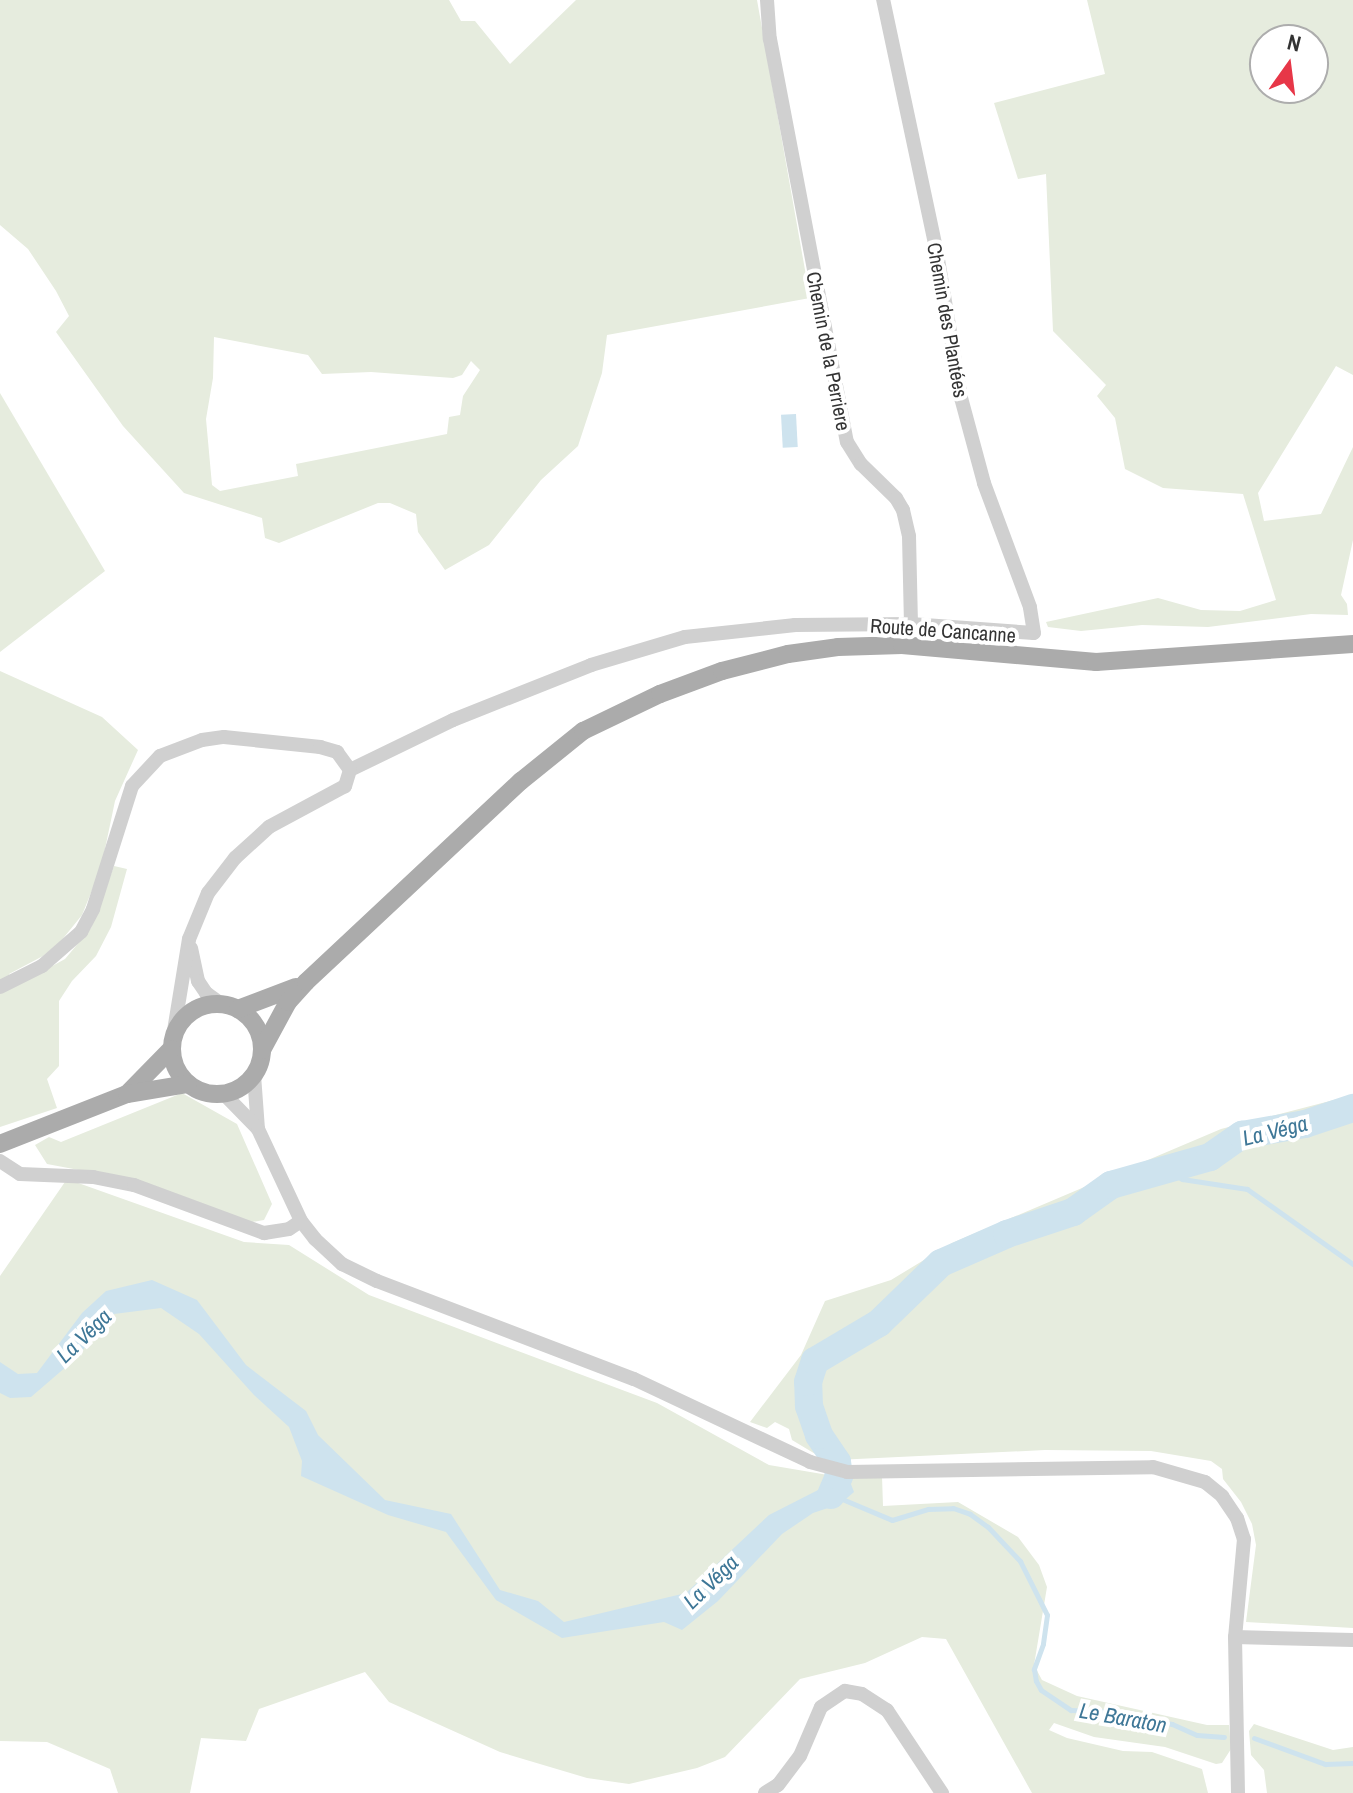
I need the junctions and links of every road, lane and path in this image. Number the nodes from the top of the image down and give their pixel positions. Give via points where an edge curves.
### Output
1 (767, 0) edge
2 (883, 0) edge
3 (911, 624) junction
4 (1353, 644) edge
5 (350, 770) junction
6 (189, 939) junction
7 (306, 982) junction
8 (0, 987) edge
9 (229, 1006) junction
10 (173, 1040) junction
11 (262, 1050) junction
12 (254, 1075) junction
13 (188, 1084) junction
14 (127, 1094) junction
15 (224, 1094) junction
16 (258, 1129) junction
17 (0, 1144) edge
18 (0, 1161) edge
19 (301, 1221) junction
20 (1235, 1637) junction
21 (1353, 1640) edge
22 (765, 1793) edge
23 (942, 1793) edge
24 (1238, 1793) edge

1 - 3 street, Chemin de la Perriere via 847,442 903,510 909,536
2 - 3 street, Chemin des Plantées via 937,253 961,398 1034,633
3 - 5 street via 760,627 664,642 591,665 429,730
4 - 7 main road, Route de Cancanne via 1096,662 902,645 838,647 722,671 583,731 510,790
5 - 6 street via 341,789 269,827 235,858 208,893
5 - 8 street via 342,756 327,748 224,737 160,756 132,786 81,932 42,966
6 - 9 street via 198,981 206,993
6 - 10 street
7 - 9 main road, Route de Cancanne via 278,997
7 - 11 main road, Route de Cancanne via 288,1002
9 - 10 main road via 193,1010
9 - 11 main road via 256,1026
10 - 13 main road via 173,1062
10 - 14 main road
11 - 12 main road
12 - 15 main road
12 - 16 street
13 - 14 main road
13 - 15 main road
14 - 17 main road
15 - 16 street
16 - 19 street
18 - 19 street via 20,1174 93,1177 134,1185 264,1233
19 - 20 street via 329,1254 358,1272 634,1379 824,1466 847,1472 1153,1467 1205,1482 1222,1496 1244,1539
20 - 21 street
20 - 24 street
22 - 23 street via 800,1756 821,1707 845,1691 862,1694 887,1710

